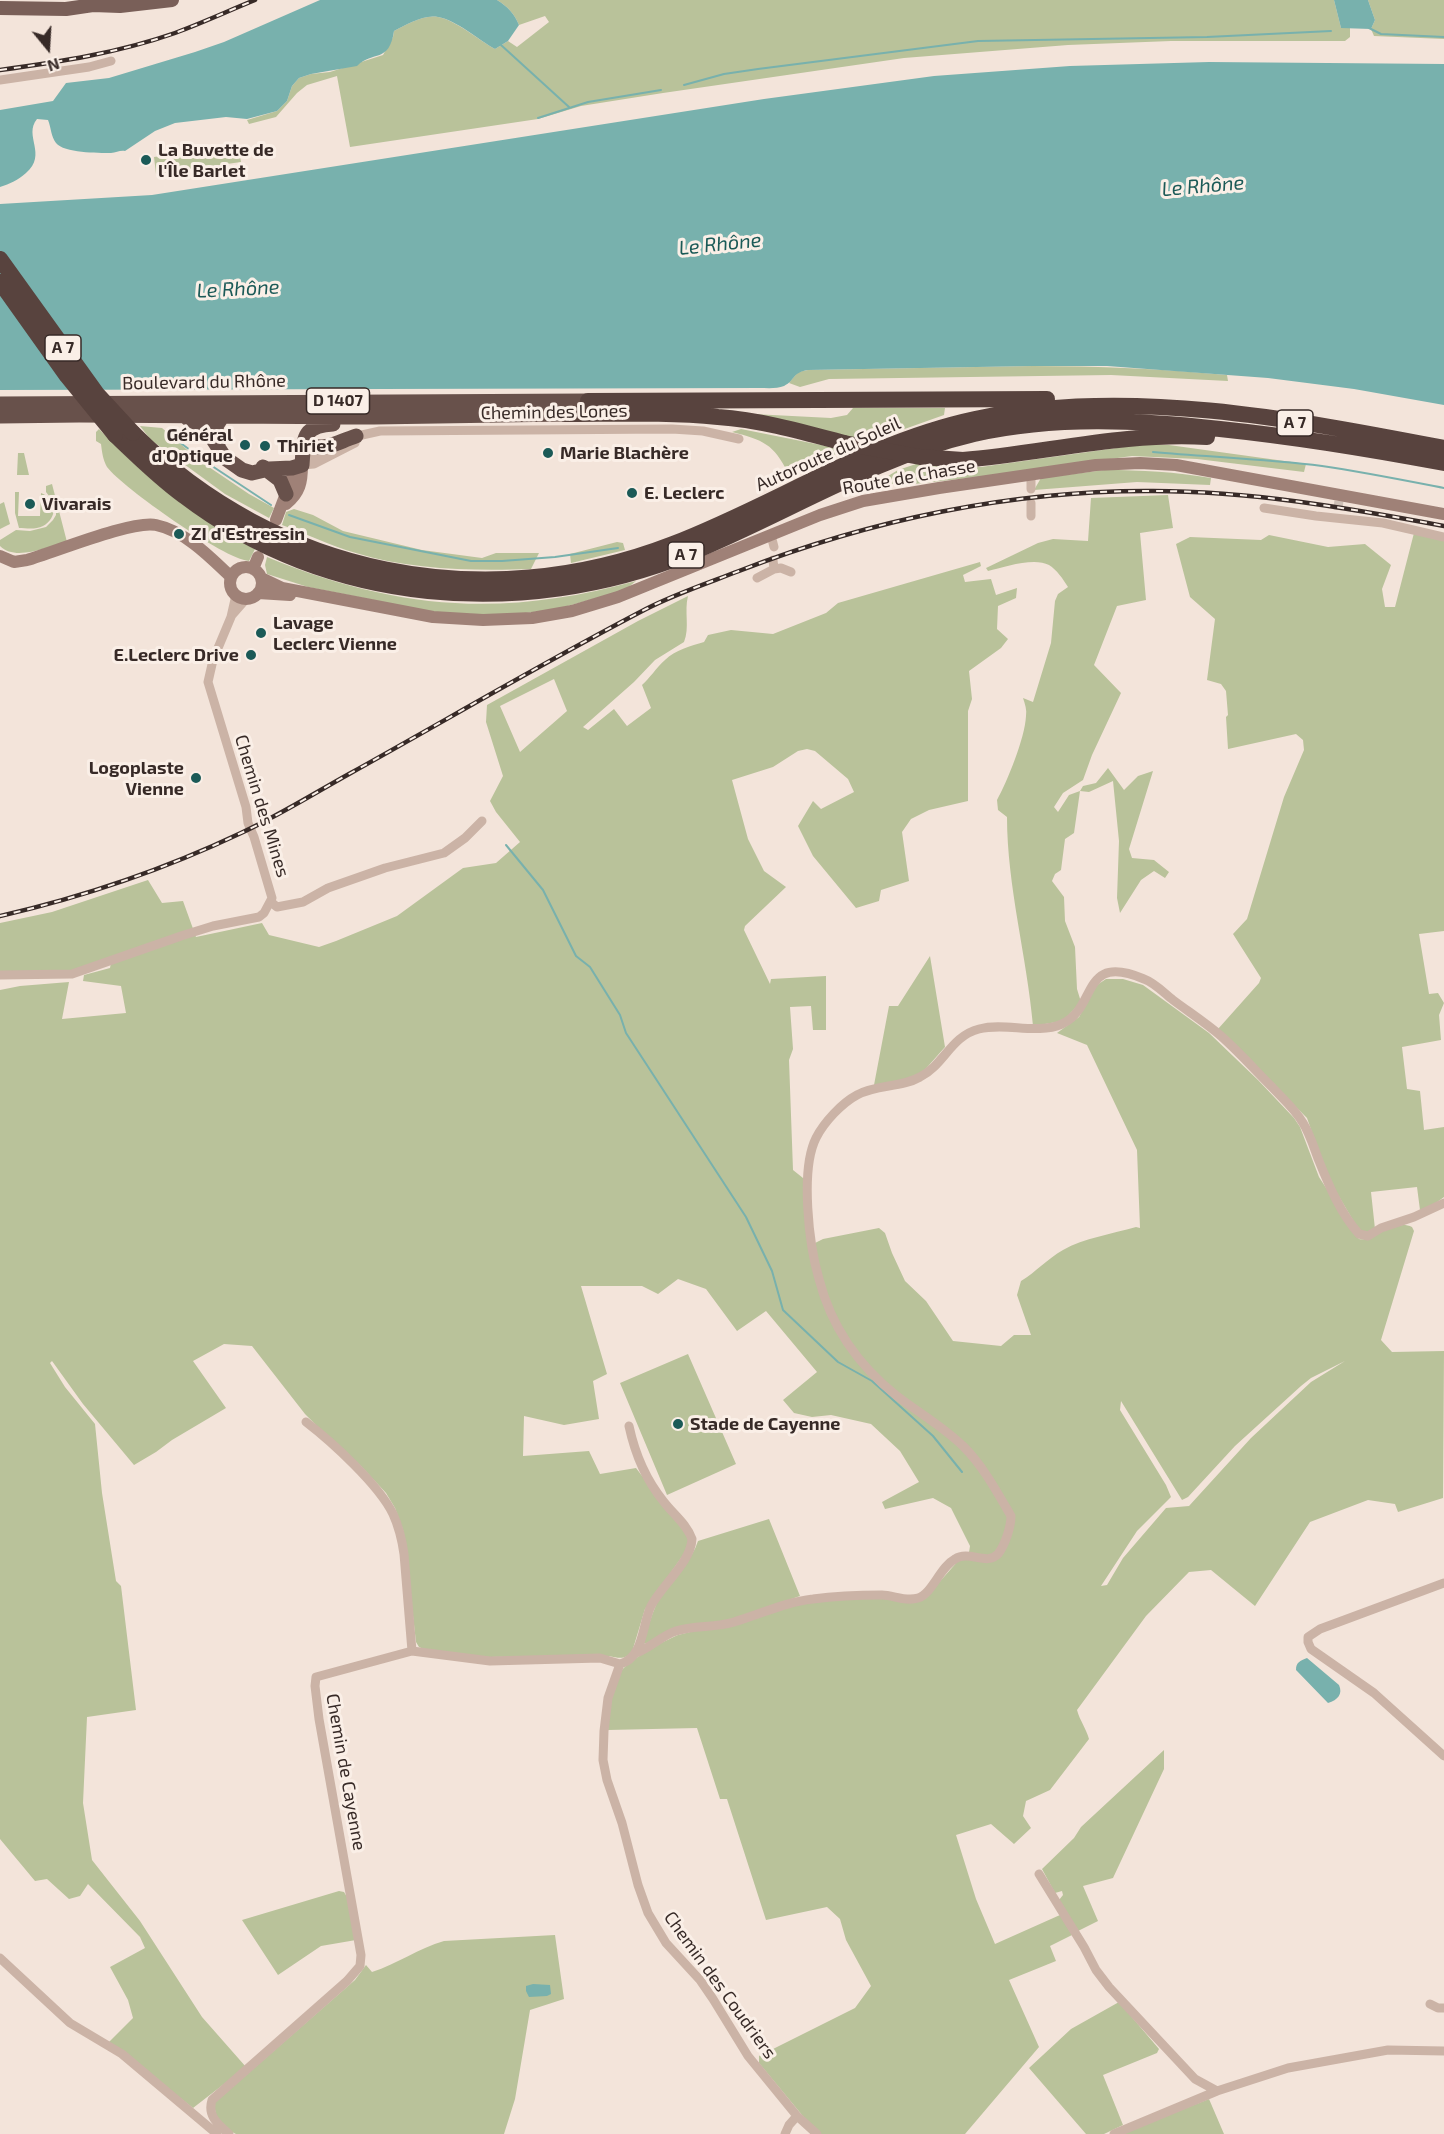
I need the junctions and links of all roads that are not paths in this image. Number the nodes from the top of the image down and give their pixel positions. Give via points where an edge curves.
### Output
1 (172, 0) edge
2 (119, 3) edge
3 (39, 4) edge
4 (0, 8) edge
5 (111, 61) dead end
6 (0, 80) edge
7 (0, 259) edge
8 (0, 282) edge
9 (465, 401) junction
10 (588, 401) joint
11 (0, 404) edge
12 (88, 404) junction
13 (1064, 407) junction
14 (565, 414) joint
15 (0, 416) edge
16 (182, 416) junction
17 (220, 417) junction
18 (374, 417) junction
19 (1250, 432) junction
20 (362, 434) junction
21 (739, 439) dead end
22 (218, 444) junction
23 (304, 444) junction
24 (1444, 448) edge
25 (1444, 464) edge
26 (302, 465) junction
27 (269, 469) junction
28 (1030, 475) junction
29 (1031, 489) dead end
30 (284, 501) junction
31 (1031, 503) dead end
32 (1338, 506) junction
33 (1264, 508) dead end
34 (1444, 514) edge
35 (1030, 516) dead end
36 (276, 520) dead end
37 (1444, 537) edge
38 (195, 545) junction
39 (258, 556) dead end
40 (2, 560) edge
41 (251, 572) junction
42 (791, 572) dead end
43 (231, 577) junction
44 (757, 578) dead end
45 (246, 596) junction
46 (324, 597) junction
47 (482, 821) dead end
48 (271, 902) junction
49 (0, 975) edge
50 (1444, 1203) edge
51 (306, 1422) dead end
52 (629, 1426) dead end
53 (1444, 1583) edge
54 (412, 1651) junction
55 (636, 1653) junction
56 (620, 1664) junction
57 (1444, 1756) edge
58 (1039, 1874) dead end
59 (0, 1958) edge
60 (1430, 2004) dead end
61 (1444, 2008) edge
62 (1444, 2051) edge
63 (1217, 2091) junction
64 (797, 2116) junction
65 (217, 2134) edge
66 (229, 2134) edge
67 (785, 2134) edge
68 (817, 2134) edge
69 (1113, 2134) edge

1 - 2 main road
2 - 3 main road via 66,9
3 - 4 main road
5 - 6 street
7 - 13 highway, Autoroute du Soleil / A 7, bridge via 97,394 133,433 193,486 252,523 288,539 329,555 394,572 498,580 570,573 642,556 899,441 977,419
8 - 19 highway, Autoroute du Soleil / A 7, bridge via 66,376 116,435 183,496 246,535 332,572 392,587 441,593 494,595 572,587 649,568 724,538 886,462 975,434 1091,421 1182,424
9 - 10 highway, Boulevard du Rhône / D 1407
9 - 12 highway, Boulevard du Rhône / D 1407
9 - 17 highway via 380,409 237,409
10 - 13 highway via 1049,399
11 - 12 highway, Boulevard du Rhône / D 1407
12 - 17 highway via 208,407
13 - 24 highway, Autoroute du Soleil / A 7 via 1144,407 1256,417
14 - 18 highway, Boulevard du Rhône / D 1407
14 - 19 highway, bridge via 718,417 920,457 963,460 1115,440 1224,438
15 - 16 highway, Boulevard du Rhône / D 1407
16 - 17 highway, Boulevard du Rhône / D 1407
16 - 22 highway via 205,427
17 - 18 highway, Boulevard du Rhône / D 1407
17 - 22 highway via 216,426
17 - 27 highway via 232,453 246,463
18 - 23 highway via 361,422 318,425 306,435
19 - 25 highway, Autoroute du Soleil / A 7
20 - 21 street, Chemin des Lones via 672,429
20 - 23 highway via 319,449
20 - 26 street via 362,440 314,464
22 - 27 highway via 230,463 242,470 252,473
23 - 26 highway
26 - 27 highway
26 - 30 main road via 302,481 292,499
27 - 30 highway via 280,480
28 - 29 street
28 - 32 main road, Route de Chasse via 1096,465 1176,465
28 - 46 main road, Route de Chasse via 863,501 820,515 772,541 618,597 532,618 433,617
30 - 36 main road
31 - 35 street
32 - 33 street
32 - 34 main road, Route de Chasse
32 - 37 street via 1383,523
38 - 40 main road via 171,531 147,524 27,560
38 - 41 main road, Route de Chasse
38 - 43 main road
39 - 41 main road
41 - 43 main road
41 - 45 main road via 261,587
41 - 46 main road, Route de Chasse via 282,588
42 - 44 street via 773,564
43 - 45 main road via 230,586
45 - 46 main road, Route de Chasse
45 - 48 street, Chemin des Mines via 231,617 208,682 272,892
47 - 48 street via 444,853 359,877 297,903 277,907
48 - 49 street, Chemin des Mines via 259,917 213,926 72,974
50 - 55 street via 1368,1236 1359,1234 1332,1192 1307,1130 1295,1111 1219,1034 1144,979 1118,972 1103,975 1091,985 1074,1016 1049,1028 993,1027 968,1033 951,1045 925,1074 903,1084 867,1090 835,1114 814,1145 808,1170 809,1212 818,1278 843,1337 871,1372 951,1435 975,1461 1011,1516 999,1553 981,1559 971,1555 955,1558 925,1594 916,1599 871,1595 798,1601 734,1622 677,1631
51 - 54 street via 368,1480 392,1512 402,1539
52 - 55 street via 635,1451 649,1480 692,1539 689,1552 649,1610
53 - 57 street via 1308,1636 1311,1649 1374,1693
54 - 56 street, Chemin de Cayenne via 490,1661 600,1658
54 - 66 street, Chemin de Cayenne via 316,1677 319,1719 360,1966 212,2100 209,2108 213,2118
55 - 56 street
56 - 64 street, Chemin des Coudriers via 608,1698 603,1760 646,1907 666,1943 700,1980 748,2056
58 - 63 street via 1109,1987 1195,2079
59 - 65 street via 70,2023 122,2054
60 - 61 street
62 - 63 street via 1388,2050 1322,2061
63 - 69 street
64 - 67 street
64 - 68 street, Chemin des Coudriers

